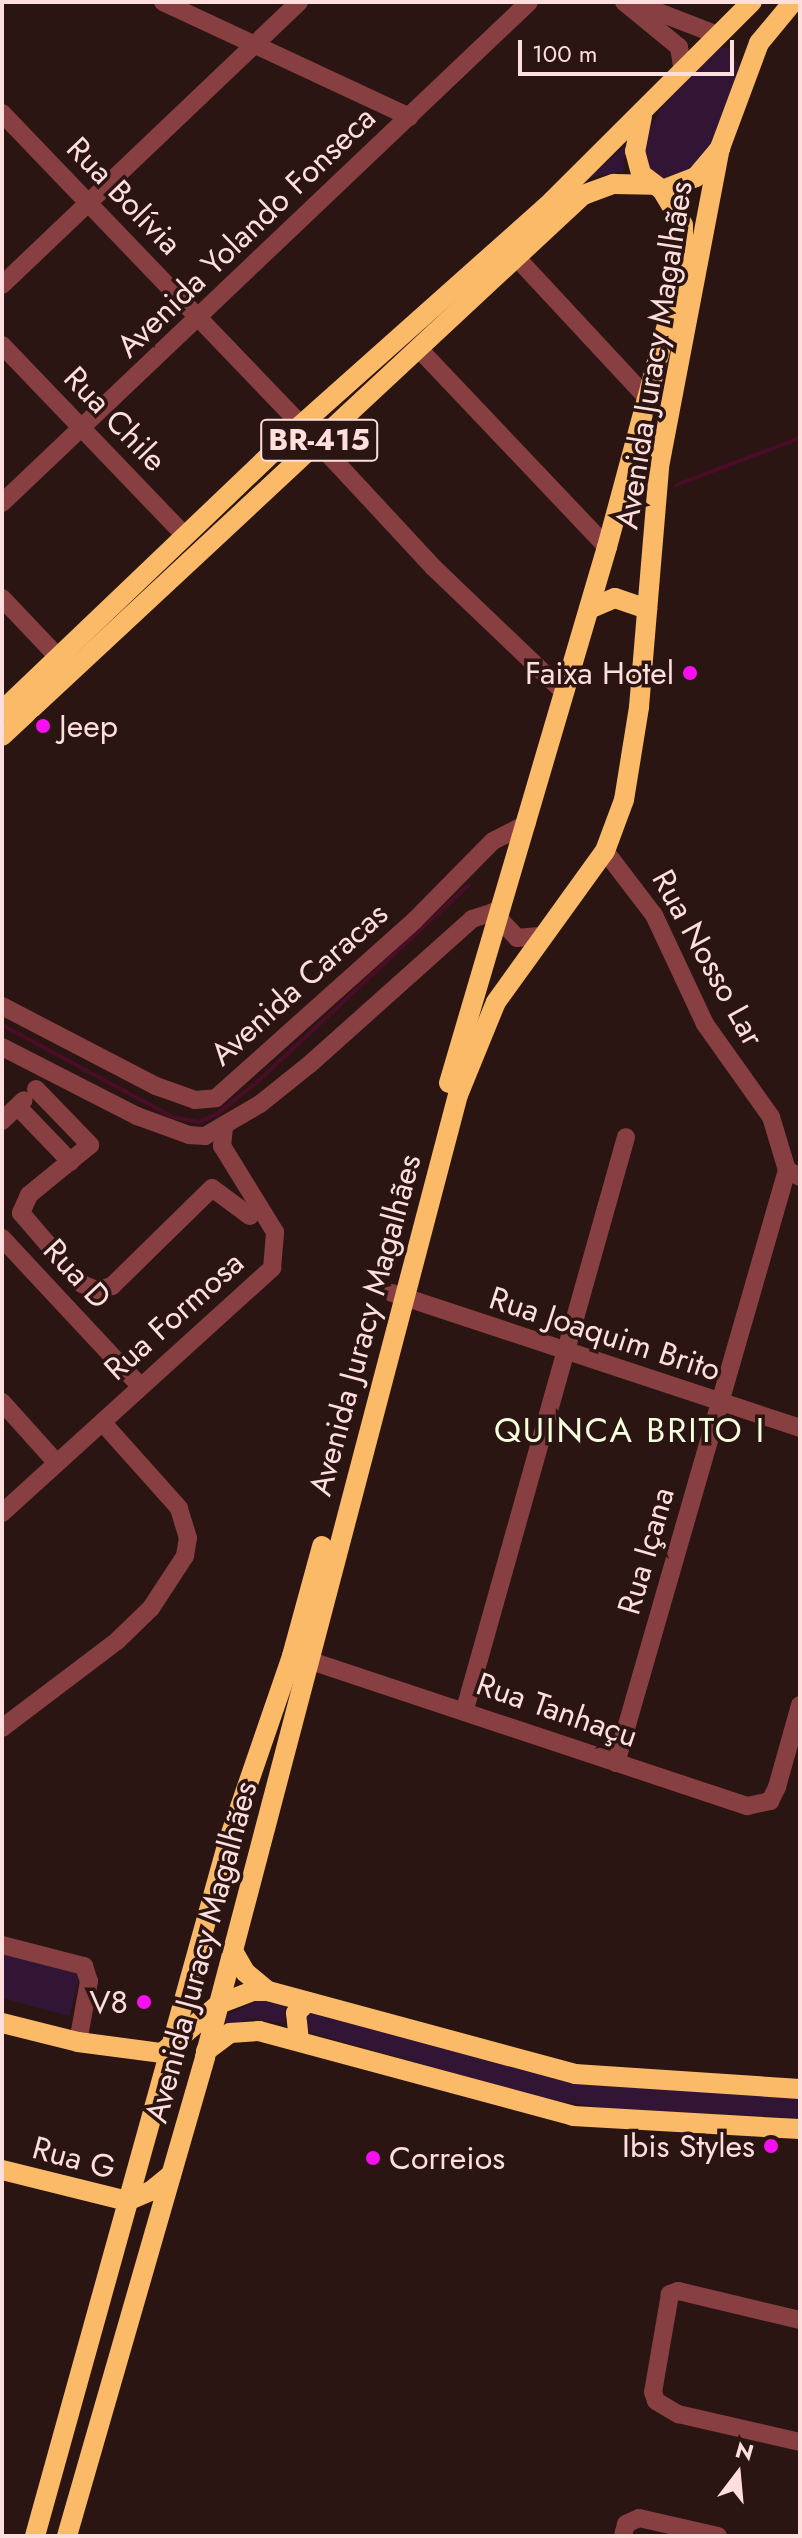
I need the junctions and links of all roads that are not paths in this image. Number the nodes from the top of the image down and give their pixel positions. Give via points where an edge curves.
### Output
1 (163, 2) edge
2 (299, 2) edge
3 (529, 2) edge
4 (624, 2) edge
5 (632, 2) edge
6 (752, 2) edge
7 (793, 2) edge
8 (718, 35) junction
9 (256, 45) junction
10 (683, 72) junction
11 (2, 113) edge
12 (642, 116) junction
13 (410, 117) junction
14 (720, 148) junction
15 (658, 188) junction
16 (90, 204) junction
17 (517, 258) junction
18 (2, 285) edge
19 (199, 316) junction
20 (2, 345) edge
21 (419, 349) junction
22 (648, 399) junction
23 (301, 425) junction
24 (83, 429) junction
25 (317, 442) junction
26 (2, 503) edge
27 (184, 535) junction
28 (607, 547) junction
29 (2, 598) edge
30 (589, 609) junction
31 (647, 609) junction
32 (57, 656) junction
33 (565, 693) junction
34 (2, 711) edge
35 (2, 736) edge
36 (527, 824) junction
37 (605, 851) junction
38 (501, 915) junction
39 (542, 936) junction
40 (2, 1006) edge
41 (2, 1047) edge
42 (42, 1082) junction
43 (18, 1107) junction
44 (2, 1121) edge
45 (224, 1128) junction
46 (626, 1137) dead end
47 (71, 1162) junction
48 (793, 1174) edge
49 (250, 1216) dead end
50 (2, 1238) edge
51 (397, 1295) junction
52 (566, 1355) junction
53 (140, 1386) junction
54 (2, 1402) edge
55 (720, 1403) junction
56 (102, 1422) junction
57 (800, 1428) edge
58 (55, 1461) junction
59 (2, 1513) edge
60 (308, 1660) junction
61 (800, 1705) edge
62 (465, 1709) junction
63 (2, 1728) edge
64 (616, 1763) junction
65 (249, 1780) junction
66 (277, 1788) junction
67 (2, 1945) edge
68 (233, 1951) junction
69 (268, 1991) junction
70 (307, 2002) junction
71 (219, 2004) junction
72 (2, 2023) edge
73 (299, 2041) junction
74 (78, 2042) junction
75 (206, 2051) junction
76 (168, 2052) junction
77 (800, 2089) edge
78 (800, 2129) edge
79 (2, 2170) edge
80 (171, 2175) junction
81 (127, 2201) junction
82 (800, 2320) edge
83 (89, 2333) junction
84 (118, 2345) junction
85 (800, 2442) edge
86 (35, 2536) edge
87 (67, 2536) edge
88 (623, 2536) edge
89 (718, 2536) edge

1 - 9 street
2 - 9 street
3 - 13 street, Avenida Yolando Fonseca
4 - 10 street via 679,47
5 - 8 street
6 - 8 main road
7 - 14 main road, Avenida Juracy Magalhães via 776,18 746,67
8 - 10 main road
9 - 13 street
9 - 16 street
10 - 12 main road
11 - 16 street, Rua Bolívia
12 - 15 main road, Avenida Juracy Magalhães via 635,151 641,174
12 - 23 main road
13 - 19 street, Avenida Yolando Fonseca
14 - 15 main road via 696,177
14 - 31 main road, Avenida Juracy Magalhães via 659,467
15 - 17 main road, BR-415 via 614,184 583,195
15 - 22 main road, Avenida Juracy Magalhães via 683,225 683,265
16 - 18 street
16 - 19 street, Rua Bolívia
17 - 21 main road, BR-415
17 - 22 street
19 - 23 street, Rua Bolívia
19 - 24 street, Avenida Yolando Fonseca
20 - 24 street, Rua Chile
21 - 25 main road, BR-415
21 - 28 street
22 - 28 main road, Avenida Juracy Magalhães
23 - 27 main road
24 - 26 street, Avenida Yolando Fonseca
24 - 27 street, Rua Chile
25 - 33 street via 433,567
25 - 35 main road, BR-415
27 - 32 main road
28 - 30 main road, Avenida Juracy Magalhães
29 - 32 street
30 - 31 main road via 615,598
30 - 33 main road, Avenida Juracy Magalhães
31 - 37 main road, Avenida Juracy Magalhães via 630,775
32 - 34 main road
33 - 36 main road, Avenida Juracy Magalhães
36 - 38 main road, Avenida Juracy Magalhães
36 - 40 street, Avenida Caracas via 493,841 414,921 216,1098 195,1100 156,1086
37 - 39 main road, Avenida Juracy Magalhães
37 - 48 street, Rua Nosso Lar via 642,894 705,1024 771,1117
38 - 39 street via 517,938
38 - 45 street, Avenida Caracas via 484,913 472,919 310,1064
38 - 51 main road, Avenida Juracy Magalhães
39 - 51 main road, Avenida Juracy Magalhães via 496,1002 476,1044
41 - 42 street, Avenida Caracas
42 - 43 street
42 - 45 street, Avenida Caracas via 189,1135
42 - 47 street via 90,1145
43 - 44 street
43 - 47 street
45 - 53 street, Rua Formosa via 222,1146 275,1232 272,1268
46 - 52 street
47 - 49 street via 29,1195 21,1213 82,1284 97,1290 112,1286 201,1192 222,1191
48 - 55 street, Rua Içana
50 - 53 street, Rua D
51 - 52 street, Rua Joaquim Brito
51 - 60 main road, Avenida Juracy Magalhães
51 - 65 main road, Avenida Juracy Magalhães via 292,1656
52 - 55 street, Rua Joaquim Brito
52 - 62 street
53 - 56 street, Rua Formosa
54 - 58 street
55 - 57 street, Rua Joaquim Brito
55 - 64 street, Rua Içana
56 - 58 street, Rua Formosa
56 - 63 street via 179,1508 188,1538 185,1556 151,1608 117,1641
58 - 59 street, Rua Formosa
60 - 62 street, Rua Tanhaçu
60 - 66 main road, Avenida Juracy Magalhães
61 - 64 street, Rua Tanhaçu via 770,1801 747,1806
62 - 64 street, Rua Tanhaçu
65 - 66 main road
65 - 76 main road, Avenida Juracy Magalhães
66 - 68 main road, Avenida Juracy Magalhães
67 - 74 street via 84,1966 89,1981
68 - 69 main road via 245,1972
68 - 71 main road, Avenida Juracy Magalhães
69 - 70 main road
69 - 71 main road
70 - 73 main road via 296,2013
70 - 77 main road via 575,2074
71 - 75 main road, Avenida Juracy Magalhães
71 - 76 main road
72 - 74 main road
73 - 75 main road via 243,2031 221,2037
73 - 78 main road via 573,2116
74 - 76 main road via 136,2053
75 - 80 main road, Avenida Juracy Magalhães
76 - 81 main road, Avenida Juracy Magalhães
79 - 81 main road, Rua G
80 - 81 main road, Rua G
80 - 84 main road, Avenida Juracy Magalhães
81 - 83 main road, Avenida Juracy Magalhães
82 - 85 street via 678,2291 666,2301 653,2392 656,2401 678,2414
83 - 84 main road via 108,2331
83 - 86 main road, Avenida Juracy Magalhães
84 - 87 main road, Avenida Juracy Magalhães
88 - 89 street via 631,2519

